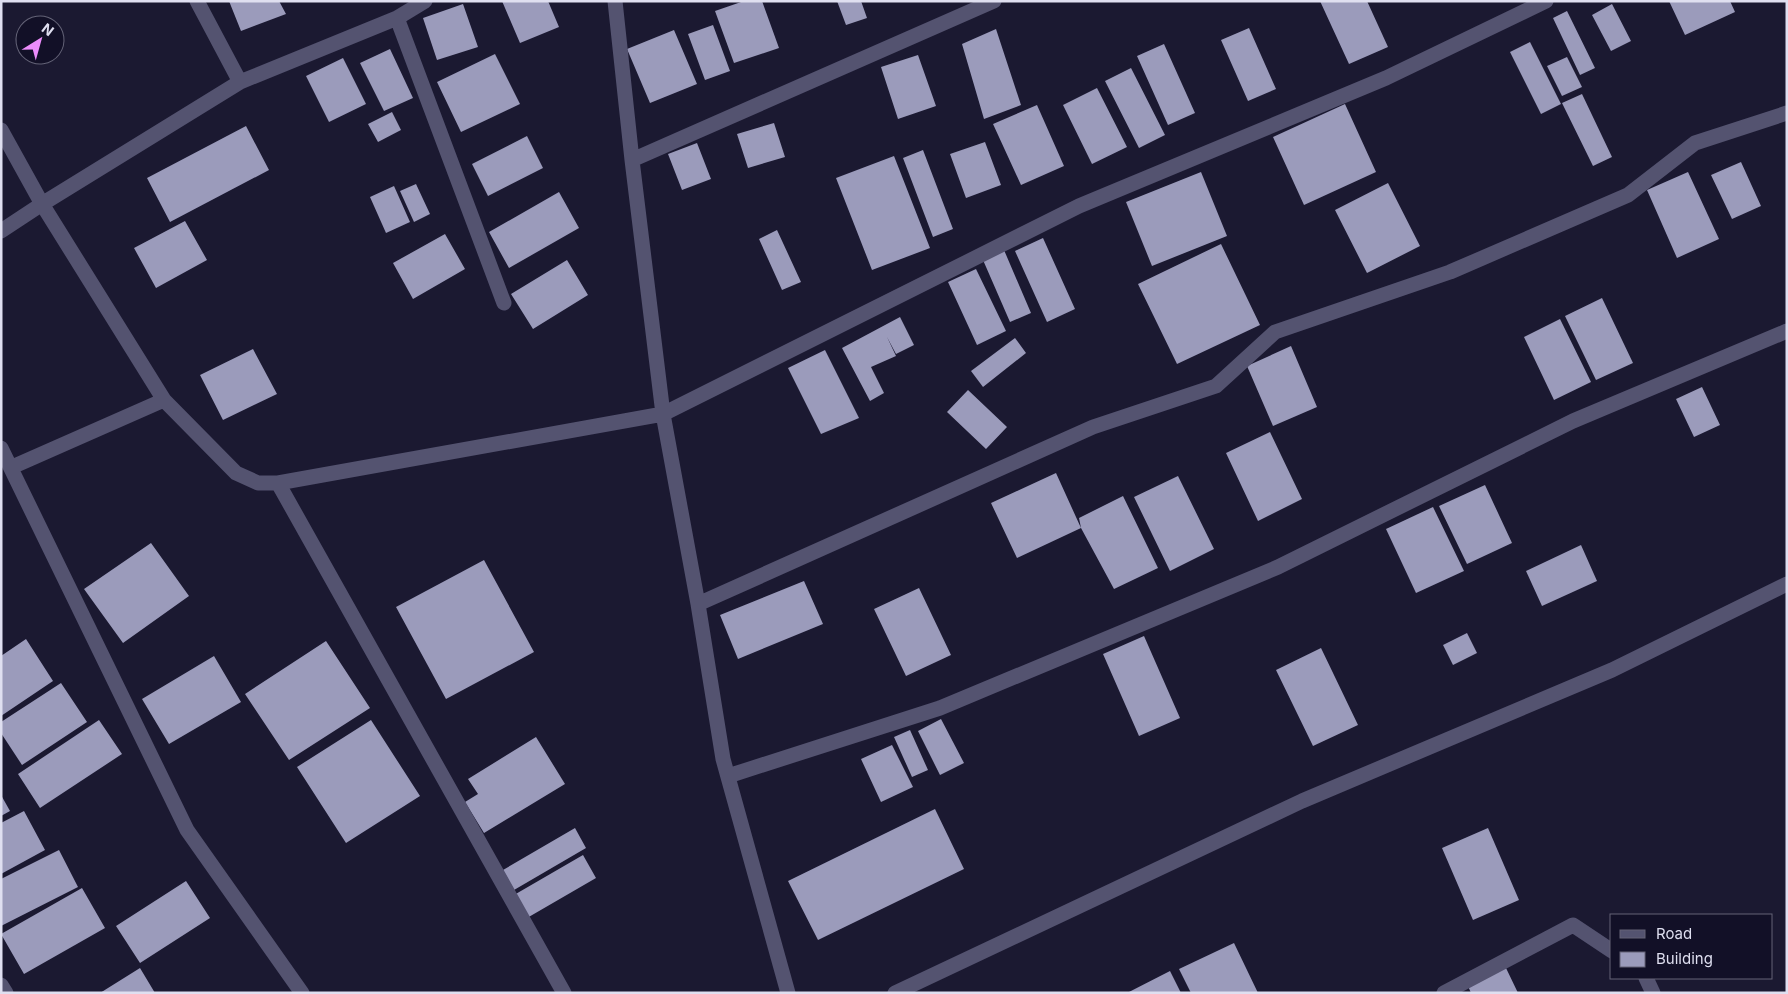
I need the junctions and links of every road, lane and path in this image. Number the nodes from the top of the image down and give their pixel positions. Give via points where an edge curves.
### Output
1 (197, 1) edge
2 (425, 1) edge
3 (614, 1) edge
4 (1546, 1) edge
5 (990, 2) edge
6 (397, 18) junction
7 (240, 82) junction
8 (1787, 113) edge
9 (1, 130) edge
10 (632, 160) junction
11 (42, 204) junction
12 (1, 231) edge
13 (504, 303) dead end
14 (1787, 331) edge
15 (164, 400) junction
16 (664, 414) junction
17 (1, 448) edge
18 (12, 468) junction
19 (278, 483) junction
20 (1787, 584) edge
21 (698, 604) junction
22 (728, 776) junction
23 (1610, 950) edge
24 (1646, 979) edge
25 (1, 985) edge
26 (6, 993) edge
27 (302, 993) edge
28 (564, 993) edge
29 (788, 993) edge
30 (895, 993) edge
31 (1444, 993) edge
32 (1653, 993) edge

1 - 7 street
2 - 6 street
3 - 10 street
4 - 16 street via 1386,78 1079,206
5 - 10 street
6 - 7 street
6 - 13 street
7 - 11 street
8 - 21 street via 1695,143 1628,195 1459,268 1275,332 1216,386 1093,427
9 - 11 street
10 - 16 street
11 - 12 street
11 - 15 street
14 - 22 street via 1573,421 1269,570 940,708
15 - 18 street
15 - 19 street via 236,474 258,482
16 - 19 street
16 - 21 street
17 - 18 street
18 - 27 street via 187,830
19 - 28 street
20 - 30 street via 1612,670 1302,801
21 - 22 street
22 - 29 street
23 - 31 street via 1573,925
24 - 32 street
25 - 26 street

